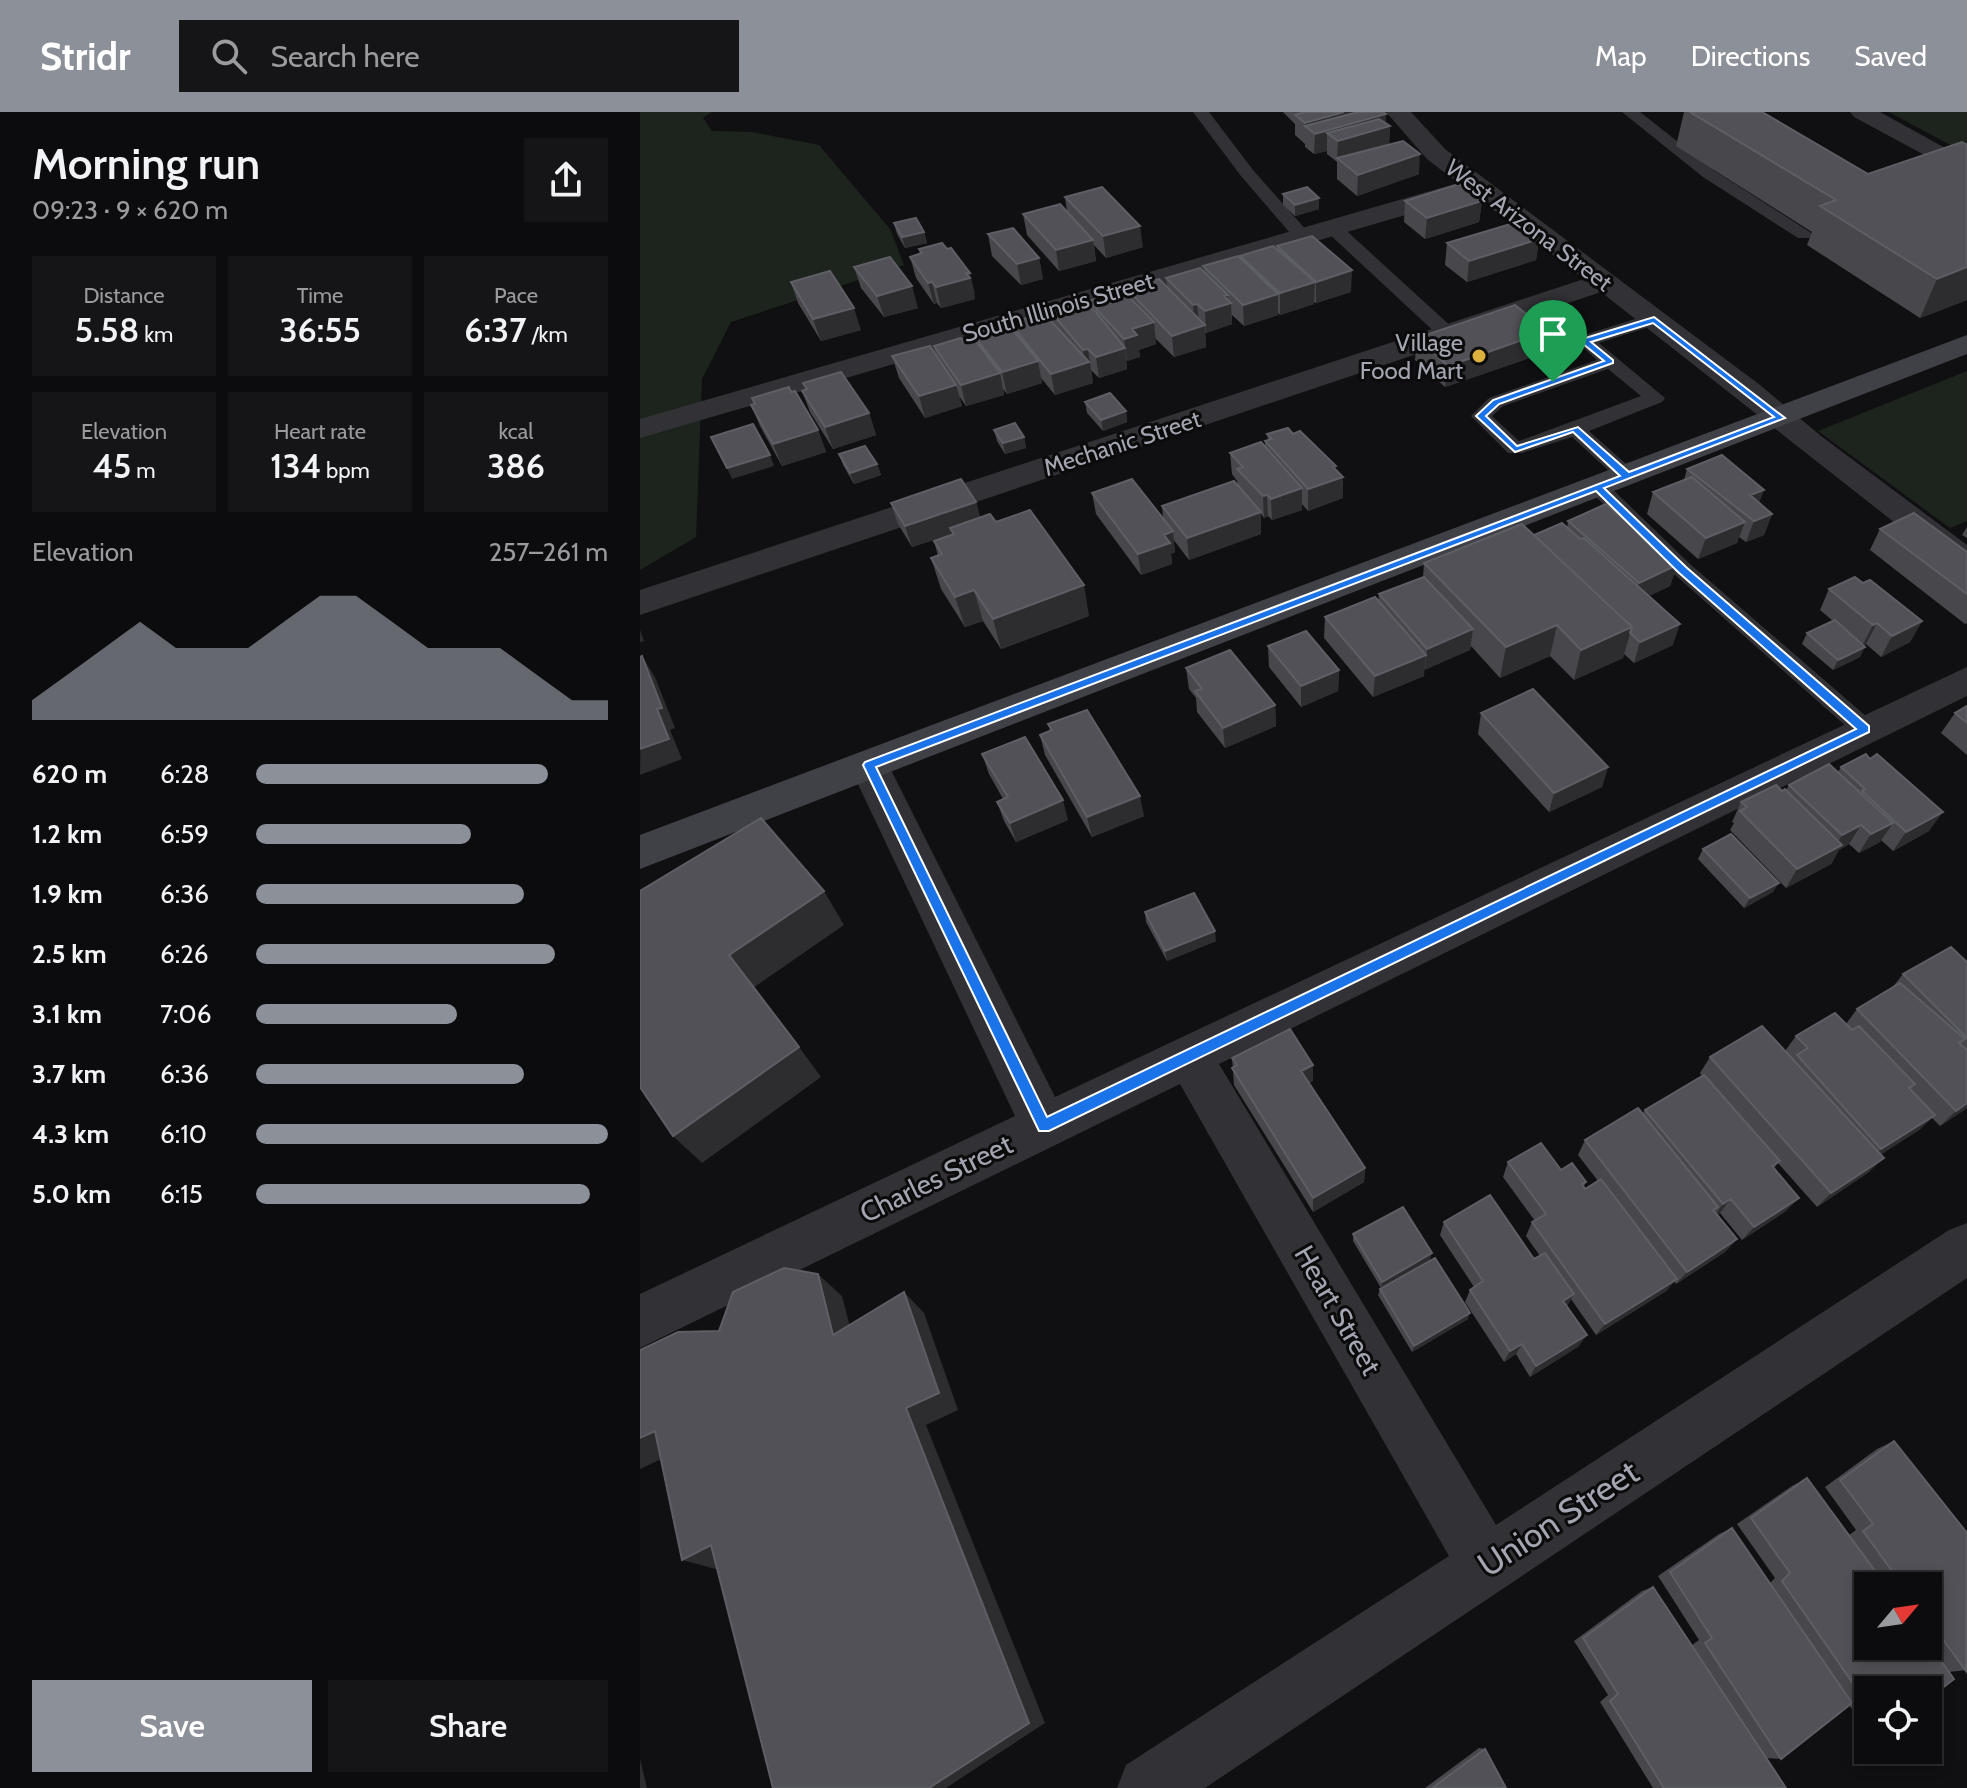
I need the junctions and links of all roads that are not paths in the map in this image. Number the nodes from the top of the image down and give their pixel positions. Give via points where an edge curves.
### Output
1 (1201, 112) edge
2 (1398, 112) edge
3 (1630, 112) edge
4 (1862, 112) edge
5 (1967, 170) edge
6 (1476, 186) junction
7 (1332, 227) junction
8 (1804, 234) dead end
9 (1302, 236) junction
10 (1604, 282) junction
11 (1654, 319) junction
12 (1448, 334) junction
13 (1967, 344) edge
14 (1610, 362) junction
15 (1780, 418) junction
16 (640, 429) edge
17 (1575, 429) junction
18 (1612, 482) junction
19 (1967, 562) edge
20 (640, 603) edge
21 (1967, 680) edge
22 (1865, 729) junction
23 (869, 765) junction
24 (640, 852) edge
25 (1189, 1056) junction
26 (1044, 1126) junction
27 (1967, 1248) edge
28 (640, 1322) edge
29 (1487, 1565) junction
30 (1149, 1788) edge

1 - 9 lane
2 - 6 street, West Arizona Street via 1436,154
3 - 8 lane via 1709,174
4 - 5 street
6 - 7 street, South Illinois Street
6 - 10 street, West Arizona Street
7 - 9 street, South Illinois Street
7 - 12 lane
9 - 16 street, South Illinois Street
10 - 11 street, West Arizona Street
10 - 12 street, Mechanic Street
11 - 14 lane via 1585,341
11 - 15 street, West Arizona Street
12 - 20 street, Mechanic Street
13 - 15 main road
14 - 17 lane via 1655,398
14 - 17 lane via 1496,402 1481,416 1515,449
15 - 18 main road
15 - 19 street, West Arizona Street
17 - 18 lane
18 - 22 lane via 1682,569
18 - 23 main road
21 - 22 street, Charles Street
22 - 25 street, Charles Street
23 - 24 main road
23 - 26 street
25 - 26 street, Charles Street
25 - 29 street, Heart Street
26 - 28 street, Charles Street
27 - 29 street, Union Street
29 - 30 street, Union Street

